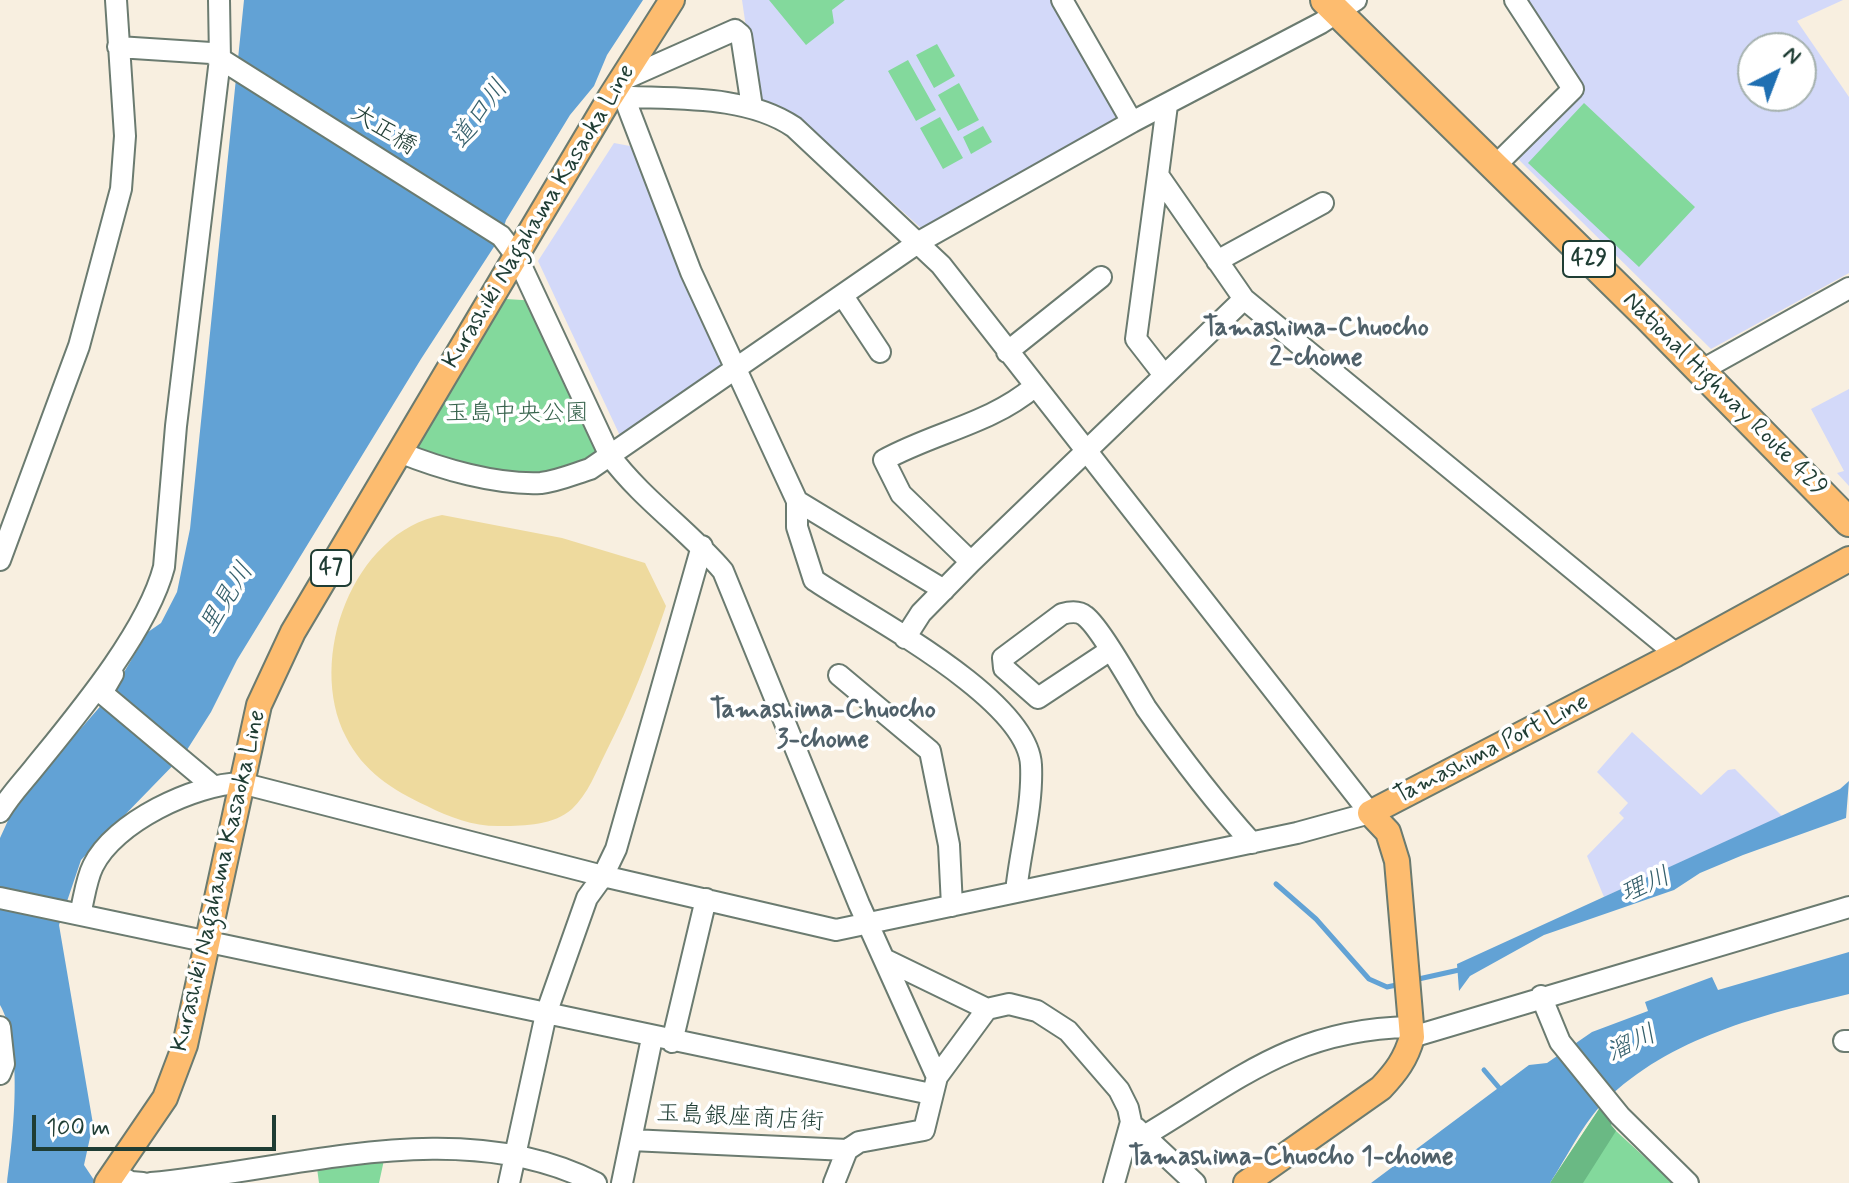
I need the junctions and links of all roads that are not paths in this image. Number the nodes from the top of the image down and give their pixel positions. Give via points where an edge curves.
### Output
1 (116, 0) edge
2 (219, 0) edge
3 (672, 0) edge
4 (1062, 0) edge
5 (1515, 0) edge
6 (1339, 4) edge
7 (118, 47) junction
8 (228, 64) junction
9 (618, 92) junction
10 (1167, 105) junction
11 (752, 107) junction
12 (1132, 122) junction
13 (1495, 166) junction
14 (1158, 175) junction
15 (1323, 203) dead end
16 (919, 242) junction
17 (517, 257) junction
18 (1217, 261) junction
19 (1101, 277) dead end
20 (1849, 288) edge
21 (843, 296) junction
22 (1244, 299) junction
23 (880, 352) dead end
24 (1007, 352) junction
25 (1702, 370) junction
26 (736, 371) junction
27 (1164, 375) junction
28 (1034, 387) junction
29 (399, 452) junction
30 (1086, 453) junction
31 (610, 456) junction
32 (797, 501) junction
33 (1849, 522) edge
34 (702, 546) junction
35 (1849, 559) edge
36 (0, 560) edge
37 (971, 562) junction
38 (944, 590) junction
39 (905, 638) junction
40 (1109, 651) junction
41 (1676, 654) junction
42 (115, 659) junction
43 (839, 675) dead end
44 (102, 693) junction
45 (67, 724) junction
46 (241, 783) junction
47 (213, 786) junction
48 (0, 812) edge
49 (1370, 813) junction
50 (1252, 843) junction
51 (603, 876) junction
52 (1016, 892) junction
53 (0, 898) edge
54 (706, 899) junction
55 (952, 906) junction
56 (1849, 907) edge
57 (75, 913) junction
58 (868, 925) junction
59 (207, 940) junction
60 (884, 959) junction
61 (1541, 996) junction
62 (987, 1009) junction
63 (546, 1014) junction
64 (0, 1027) edge
65 (1411, 1032) junction
66 (662, 1040) junction
67 (0, 1074) edge
68 (934, 1086) junction
69 (1137, 1129) junction
70 (631, 1140) junction
71 (847, 1150) junction
72 (514, 1156) junction
73 (111, 1178) edge
74 (143, 1183) edge
75 (151, 1183) edge
76 (509, 1183) edge
77 (596, 1183) edge
78 (622, 1183) edge
79 (834, 1183) edge
80 (1114, 1183) edge
81 (1195, 1183) edge
82 (1246, 1183) edge
83 (1688, 1183) edge

1 - 7 street
2 - 8 street
3 - 9 main road, Kurashiki Nagahama Kasaoka Line / 47
4 - 12 street
5 - 13 street via 1573,89
6 - 10 street
6 - 13 highway, National Highway Route 429 / 429
7 - 8 street via 211,53
7 - 36 street via 125,136 115,213 79,346
8 - 17 street, 大正橋 via 501,236
8 - 42 street via 176,426 164,567 149,609
9 - 11 street
9 - 11 street via 735,30 741,35
9 - 17 main road, Kurashiki Nagahama Kasaoka Line / 47
9 - 26 street
10 - 12 street
10 - 14 street
11 - 16 street via 794,127
12 - 16 street
13 - 25 highway, National Highway Route 429 / 429
14 - 18 street
14 - 27 street via 1136,339
15 - 18 street
16 - 21 street
16 - 24 street
17 - 29 main road, Kurashiki Nagahama Kasaoka Line / 47
17 - 31 street
18 - 22 street
19 - 24 street
20 - 25 street
21 - 23 street
21 - 26 street
22 - 27 street
22 - 41 street
24 - 28 street
25 - 33 highway, National Highway Route 429 / 429
26 - 31 street
26 - 32 street
27 - 30 street
28 - 30 street
28 - 37 street via 1001,412 921,439 884,460 901,494
29 - 31 street via 523,483 566,477
29 - 46 main road, Kurashiki Nagahama Kasaoka Line / 47 via 293,632 259,705
30 - 37 street
30 - 49 street
31 - 34 street via 630,482
32 - 38 street
32 - 39 street via 800,541 814,580
34 - 51 street via 631,802
34 - 58 street via 723,571
35 - 41 main road, Tamashima Port Line
37 - 38 street
38 - 39 street
39 - 52 street via 979,690 1012,722 1023,741 1031,763
40 - 40 street via 1085,616 1071,611 1003,658 1004,668 1038,698
40 - 50 street via 1191,771
41 - 49 main road, Tamashima Port Line
42 - 44 street via 117,667
42 - 45 street
43 - 55 street via 930,751 949,845
44 - 45 street
44 - 47 street
45 - 48 street
46 - 47 street
46 - 51 street
46 - 59 main road, Kurashiki Nagahama Kasaoka Line / 47
47 - 57 street via 167,804 111,844 94,865
49 - 50 street
49 - 65 main road, Tamashima Port Line via 1388,832 1397,861
50 - 52 street
51 - 54 street
51 - 63 street via 587,898
52 - 55 street
53 - 57 street
54 - 58 street via 836,930
54 - 66 street
55 - 58 street
56 - 61 street
57 - 59 street
58 - 60 street
59 - 63 street
59 - 73 main road, Kurashiki Nagahama Kasaoka Line / 47 via 185,1045 165,1098
60 - 62 street
60 - 68 street
61 - 65 street
61 - 83 street via 1560,1042 1620,1116
62 - 68 street
62 - 69 street via 1009,1004 1051,1016 1119,1090
63 - 66 street
63 - 72 street
64 - 67 street
65 - 69 street via 1375,1028 1286,1050
65 - 82 main road, Tamashima Port Line via 1399,1069 1381,1088
66 - 68 street
66 - 70 street
68 - 71 street, 玉島銀座商店街 via 924,1130 859,1142
69 - 80 street
69 - 81 street
70 - 71 street, 玉島銀座商店街
70 - 78 street
71 - 79 street, 玉島銀座商店街
72 - 75 street via 387,1150
72 - 76 street
72 - 77 street
73 - 74 street

